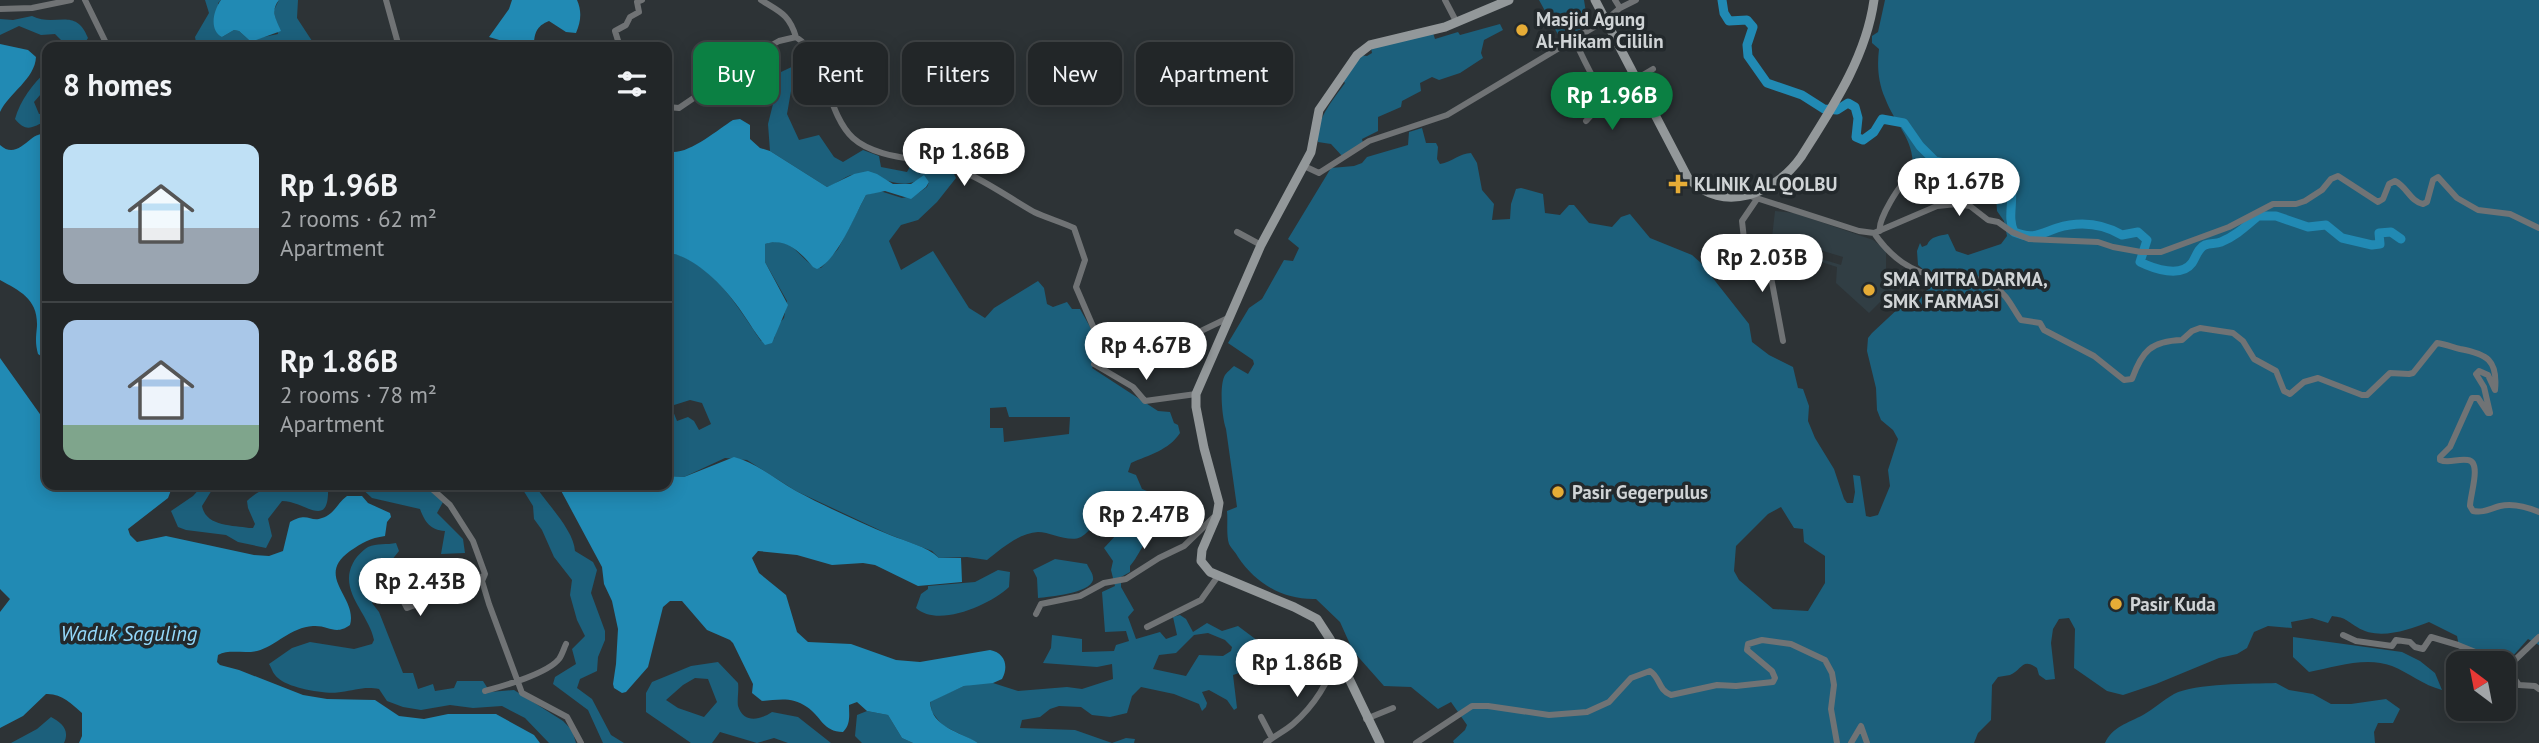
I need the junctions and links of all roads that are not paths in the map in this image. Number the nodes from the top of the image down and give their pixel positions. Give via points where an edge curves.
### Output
1 (71, 0) edge
2 (85, 0) edge
3 (386, 0) edge
4 (642, 0) edge
5 (761, 0) edge
6 (1444, 0) edge
7 (1509, 0) edge
8 (1595, 0) edge
9 (1615, 0) edge
10 (1636, 0) edge
11 (1874, 0) edge
12 (1491, 4) edge
13 (1620, 8) junction
14 (0, 9) edge
15 (1606, 20) junction
16 (1457, 23) junction
17 (796, 37) junction
18 (1574, 40) junction
19 (106, 42) edge
20 (398, 42) edge
21 (618, 42) edge
22 (1653, 69) dead end
23 (1636, 79) junction
24 (1647, 102) junction
25 (672, 107) edge
26 (1620, 111) junction
27 (1586, 121) dead end
28 (1304, 166) junction
29 (1910, 178) dead end
30 (1753, 198) junction
31 (2539, 229) edge
32 (1237, 232) dead end
33 (1877, 232) junction
34 (1261, 245) junction
35 (1765, 245) junction
36 (1791, 251) dead end
37 (1228, 318) junction
38 (1783, 341) dead end
39 (1094, 364) dead end
40 (1196, 394) junction
41 (434, 490) edge
42 (2539, 512) edge
43 (1217, 515) junction
44 (383, 562) dead end
45 (485, 575) junction
46 (1218, 576) junction
47 (1036, 614) dead end
48 (1147, 627) dead end
49 (2343, 635) dead end
50 (2539, 637) edge
51 (566, 644) dead end
52 (2473, 651) edge
53 (1336, 655) junction
54 (2516, 660) edge
55 (519, 681) junction
56 (2516, 681) edge
57 (2539, 689) edge
58 (485, 691) dead end
59 (1393, 708) dead end
60 (1261, 716) dead end
61 (1366, 719) junction
62 (1269, 741) edge
63 (581, 743) edge
64 (1380, 743) edge
65 (1416, 743) edge
66 (1837, 743) edge
67 (1851, 743) edge
68 (1867, 743) edge

1 - 14 street
2 - 19 street
3 - 20 street
4 - 21 street via 637,2 640,11 615,31
5 - 17 street via 782,12
6 - 16 street
7 - 12 main road
8 - 15 main road
9 - 13 street
10 - 13 street
11 - 30 main road via 1861,49 1836,101 1793,169
12 - 16 main road
13 - 15 street
15 - 18 street
15 - 23 main road
16 - 28 main road via 1377,43 1357,55 1320,110
17 - 25 street via 770,46 679,108
17 - 37 street via 808,49 841,121 859,143 944,164 1074,228 1084,260 1077,288 1098,338 1108,347 1120,353 1151,355
18 - 26 street via 1599,86
18 - 28 street via 1447,115 1369,141 1318,173
22 - 23 street
23 - 24 main road
24 - 26 street
24 - 30 main road via 1691,181 1718,194
26 - 27 street via 1610,118 1596,110
28 - 34 main road
29 - 33 street via 1898,188
30 - 33 street via 1859,231
30 - 35 street via 1742,221 1744,239
31 - 33 street via 2510,214 2478,210 2457,198 2438,177 2423,204 2395,181 2378,202 2338,176 2305,201 2273,204 2229,227 2161,252 2098,242 2029,239 1970,206 1957,204 1937,205
32 - 34 street
33 - 42 street via 1889,252 1909,267 1993,286 2021,320 2040,323 2044,330 2094,356 2124,380 2132,379 2153,345 2182,340 2200,328 2238,336 2254,359 2276,371 2284,391 2290,394 2318,378 2365,395 2390,373 2413,373 2437,344 2479,353 2493,365 2495,390 2488,375 2476,374 2490,413 2478,398 2472,398 2440,460 2473,463 2473,511 2514,505
34 - 37 main road
35 - 36 street
35 - 38 street
37 - 40 main road
39 - 40 street via 1133,387 1146,401
40 - 43 main road via 1204,448 1219,498
41 - 45 street via 450,505 473,541
43 - 46 main road via 1201,557 1206,569
43 - 47 street via 1184,546 1134,575 1098,585 1080,596 1041,604
44 - 45 street via 407,608 464,588
45 - 55 street via 482,581 489,604
46 - 48 street via 1201,600
46 - 53 main road via 1317,619
49 - 52 street via 2392,646 2396,640 2407,641 2423,649 2431,637
50 - 54 street
51 - 55 street via 557,661
53 - 61 main road
53 - 62 street via 1321,690 1293,724
55 - 58 street
55 - 63 street via 526,696 567,717
56 - 57 street
59 - 61 street
60 - 62 street
61 - 64 main road
65 - 66 street via 1472,706 1549,715 1587,712 1609,702 1631,678 1650,671 1671,695 1717,685 1773,681 1772,671 1747,650 1748,645 1762,640 1791,644 1828,664 1834,685 1831,709
67 - 68 street via 1861,726

